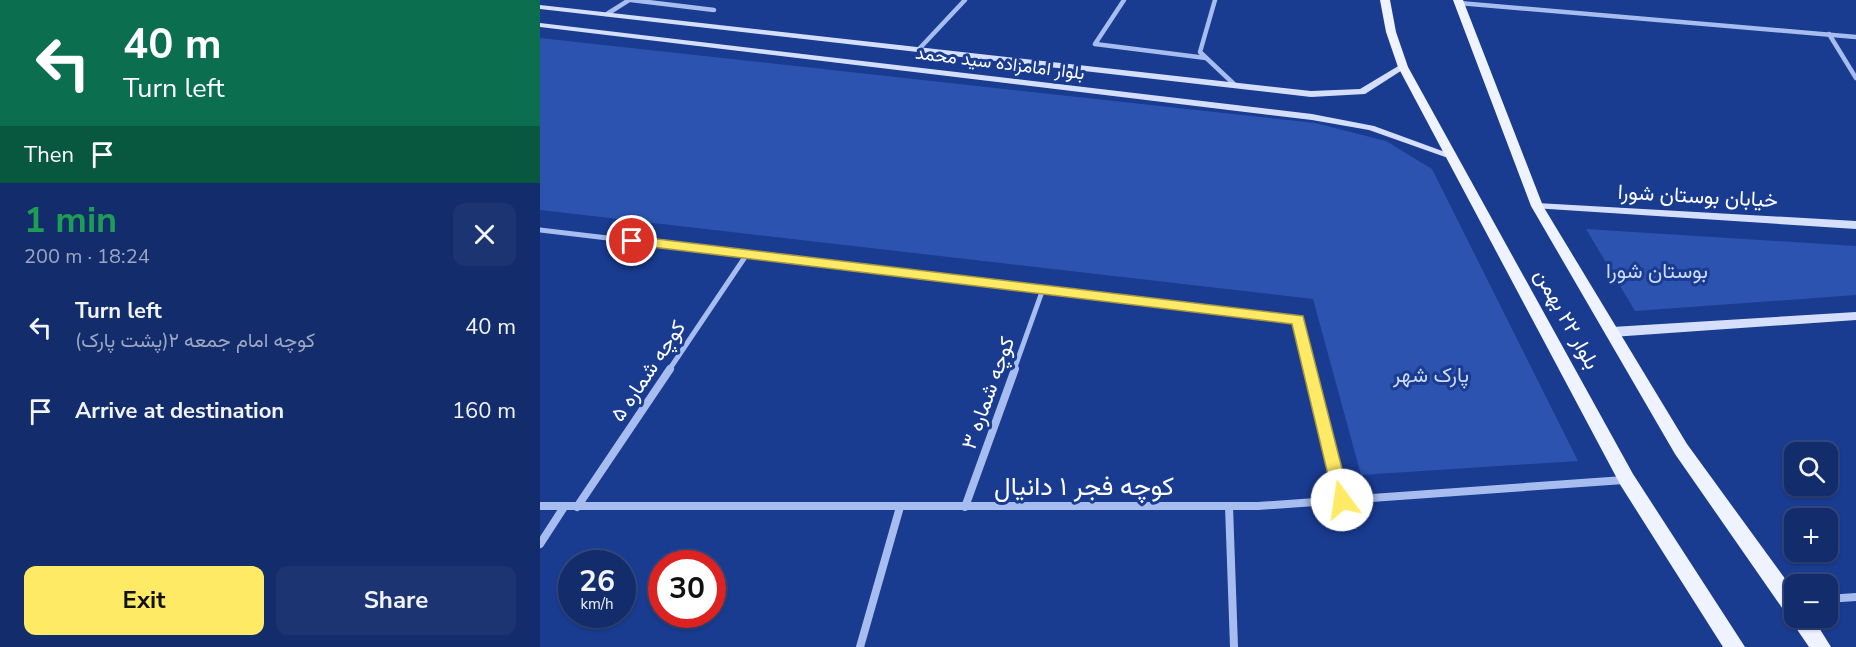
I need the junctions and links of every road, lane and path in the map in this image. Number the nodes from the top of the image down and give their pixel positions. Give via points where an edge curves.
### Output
1 (630, 0) edge
2 (965, 0) edge
3 (1124, 0) edge
4 (1215, 0) edge
5 (1385, 0) edge
6 (1459, 2) edge
7 (540, 7) edge
8 (714, 10) dead end
9 (607, 14) junction
10 (540, 25) edge
11 (1829, 34) junction
12 (1856, 37) edge
13 (919, 49) junction
14 (1206, 58) junction
15 (1403, 67) junction
16 (1856, 78) edge
17 (1235, 85) junction
18 (1451, 156) junction
19 (1537, 206) junction
20 (1856, 225) edge
21 (540, 230) edge
22 (747, 254) junction
23 (1043, 289) junction
24 (1856, 316) edge
25 (1612, 332) junction
26 (1627, 480) junction
27 (1342, 500) junction
28 (540, 506) edge
29 (1229, 506) junction
30 (564, 507) junction
31 (577, 507) junction
32 (900, 507) junction
33 (965, 507) junction
34 (540, 544) edge
35 (1784, 593) edge
36 (1856, 597) edge
37 (1838, 598) edge
38 (1808, 628) edge
39 (860, 647) edge
40 (1234, 647) edge
41 (1735, 647) edge
42 (1821, 647) edge

1 - 8 street
1 - 9 street
2 - 13 street
3 - 14 street via 1095,44
4 - 14 street via 1200,52
5 - 15 main road, بلوار ۲۲ بهمن via 1390,32
6 - 11 street
6 - 19 main road, بلوار ۲۲ بهمن
7 - 9 main road, بلوار امامزاده سید محمد
9 - 13 main road, بلوار امامزاده سید محمد
10 - 18 main road, بلوار امامزاده سید محمد via 1312,117 1371,128
11 - 12 street
11 - 16 street
13 - 17 main road, بلوار امامزاده سید محمد
14 - 17 street
15 - 17 main road, بلوار امامزاده سید محمد via 1362,92 1311,94
15 - 18 main road, بلوار ۲۲ بهمن
18 - 26 main road, بلوار ۲۲ بهمن
19 - 20 main road, خیابان بوستان شورا
19 - 25 main road, بلوار ۲۲ بهمن
21 - 22 street
22 - 23 street
22 - 31 street, کوچه شماره ۵
23 - 27 street via 1298,320
23 - 33 street, کوچه شماره ۳
24 - 25 main road
25 - 35 main road, بلوار ۲۲ بهمن via 1681,449
26 - 27 street, کوچه فجر ۱ دانیال
26 - 41 main road, بلوار ۲۲ بهمن
27 - 29 street, کوچه فجر ۱ دانیال
28 - 30 street, کوچه فجر ۱ دانیال
29 - 33 street, کوچه فجر ۱ دانیال
29 - 40 street
30 - 31 street, کوچه فجر ۱ دانیال
30 - 34 street
31 - 32 street, کوچه فجر ۱ دانیال
32 - 33 street, کوچه فجر ۱ دانیال
32 - 39 street
36 - 37 street
38 - 42 main road, بلوار ۲۲ بهمن

